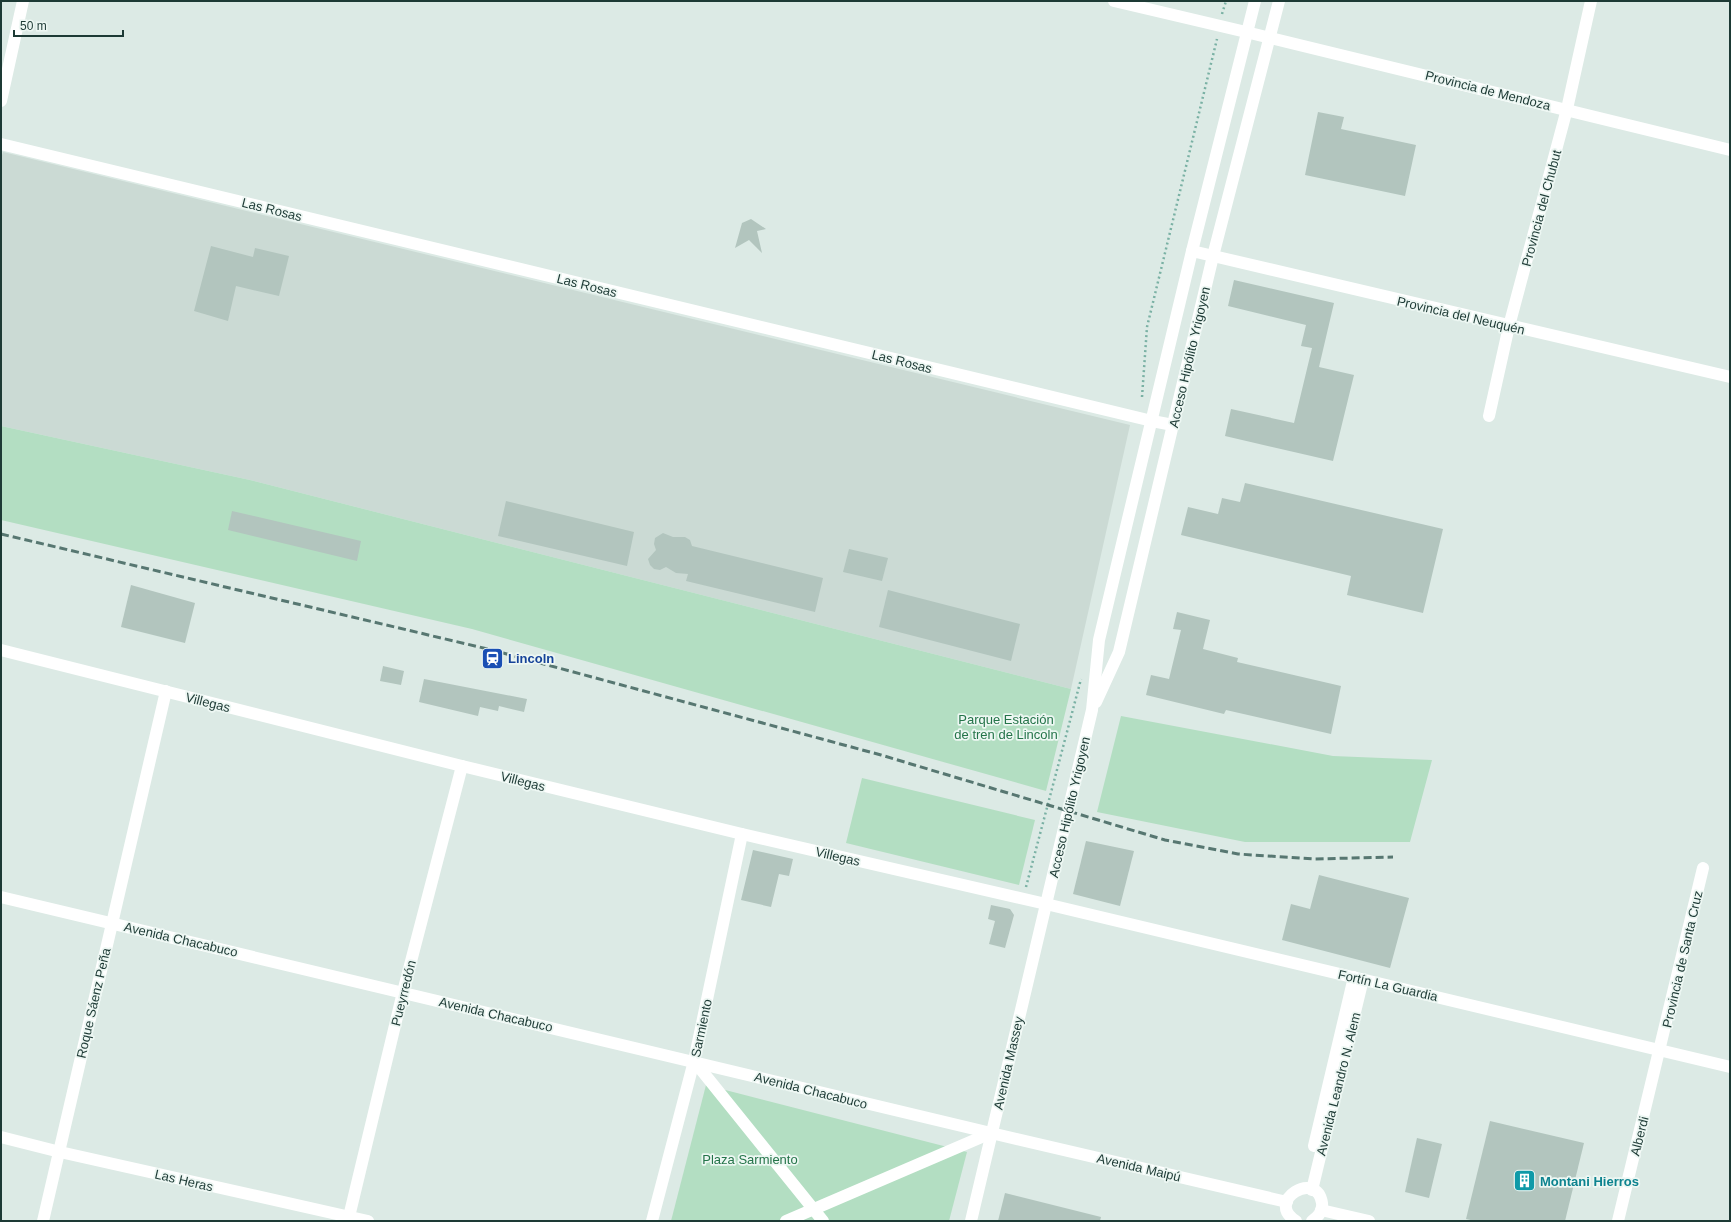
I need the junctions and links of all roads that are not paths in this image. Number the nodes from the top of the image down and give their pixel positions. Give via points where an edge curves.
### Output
1 (23, 1) edge
2 (1114, 1) edge
3 (1254, 1) edge
4 (1279, 1) edge
5 (1591, 1) edge
6 (1246, 32) junction
7 (1269, 37) junction
8 (1, 101) edge
9 (1567, 109) junction
10 (1, 144) edge
11 (1730, 150) edge
12 (1192, 251) junction
13 (1213, 256) junction
14 (1509, 326) junction
15 (1730, 377) edge
16 (1489, 416) dead end
17 (1146, 420) junction
18 (1173, 425) junction
19 (1, 650) edge
20 (166, 692) junction
21 (1092, 710) junction
22 (462, 766) junction
23 (742, 834) junction
24 (1703, 868) dead end
25 (1, 897) edge
26 (1046, 904) junction
27 (111, 923) junction
28 (1358, 978) junction
29 (403, 992) junction
30 (1660, 1051) junction
31 (694, 1061) junction
32 (1730, 1067) edge
33 (991, 1133) junction
34 (1, 1137) edge
35 (60, 1152) junction
36 (1308, 1189) junction
37 (1287, 1202) junction
38 (814, 1209) junction
39 (1321, 1210) junction
40 (349, 1219) edge
41 (43, 1221) edge
42 (368, 1221) edge
43 (652, 1221) edge
44 (786, 1221) edge
45 (823, 1221) edge
46 (971, 1221) edge
47 (1296, 1221) edge
48 (1312, 1221) edge
49 (1368, 1221) edge
50 (1618, 1221) edge

1 - 8 street
2 - 6 street, Provincia de Mendoza
3 - 6 street, Acceso Hipólito Yrigoyen
4 - 7 street, Acceso Hipólito Yrigoyen
5 - 9 street, Provincia del Chubut
6 - 7 street, Provincia de Mendoza
6 - 12 street, Acceso Hipólito Yrigoyen
7 - 9 street, Provincia de Mendoza
7 - 13 street, Acceso Hipólito Yrigoyen
9 - 11 street, Provincia de Mendoza
9 - 14 street, Provincia del Chubut
10 - 17 street, Las Rosas
12 - 13 street, Provincia del Neuquén
12 - 17 street, Acceso Hipólito Yrigoyen
13 - 14 street, Provincia del Neuquén
13 - 18 street, Acceso Hipólito Yrigoyen
14 - 15 street, Provincia del Neuquén
14 - 16 street, Provincia del Chubut
17 - 18 street, Las Rosas
17 - 21 street, Acceso Hipólito Yrigoyen via 1099,640
18 - 21 street, Acceso Hipólito Yrigoyen via 1119,652
19 - 20 street, Villegas
20 - 22 street, Villegas
20 - 27 street, Roque Sáenz Peña
21 - 26 street, Acceso Hipólito Yrigoyen
22 - 23 street, Villegas
22 - 29 street, Pueyrredón
23 - 26 street, Villegas
23 - 31 street, Sarmiento
24 - 30 street, Provincia de Santa Cruz
25 - 27 street, Avenida Chacabuco
26 - 28 street, Fortín La Guardia
26 - 33 street, Avenida Massey
27 - 29 street, Avenida Chacabuco
27 - 35 street, Roque Sáenz Peña
28 - 30 street, Fortín La Guardia
28 - 36 street, Avenida Leandro N. Alem
29 - 31 street, Avenida Chacabuco
29 - 40 street, Pueyrredón
30 - 32 street, Fortín La Guardia
30 - 50 street, Alberdi
31 - 33 street, Avenida Chacabuco
31 - 38 street
31 - 43 street, Sarmiento
33 - 37 street, Avenida Maipú
33 - 38 street
33 - 46 street, Avenida Massey
34 - 35 street, Las Heras
35 - 40 street, Las Heras
35 - 41 street, Roque Sáenz Peña
36 - 37 street via 1294,1191
36 - 39 street via 1319,1196 1322,1201
37 - 47 street via 1288,1212
38 - 44 street
38 - 45 street
39 - 48 street
39 - 49 street
40 - 42 street, Las Heras

